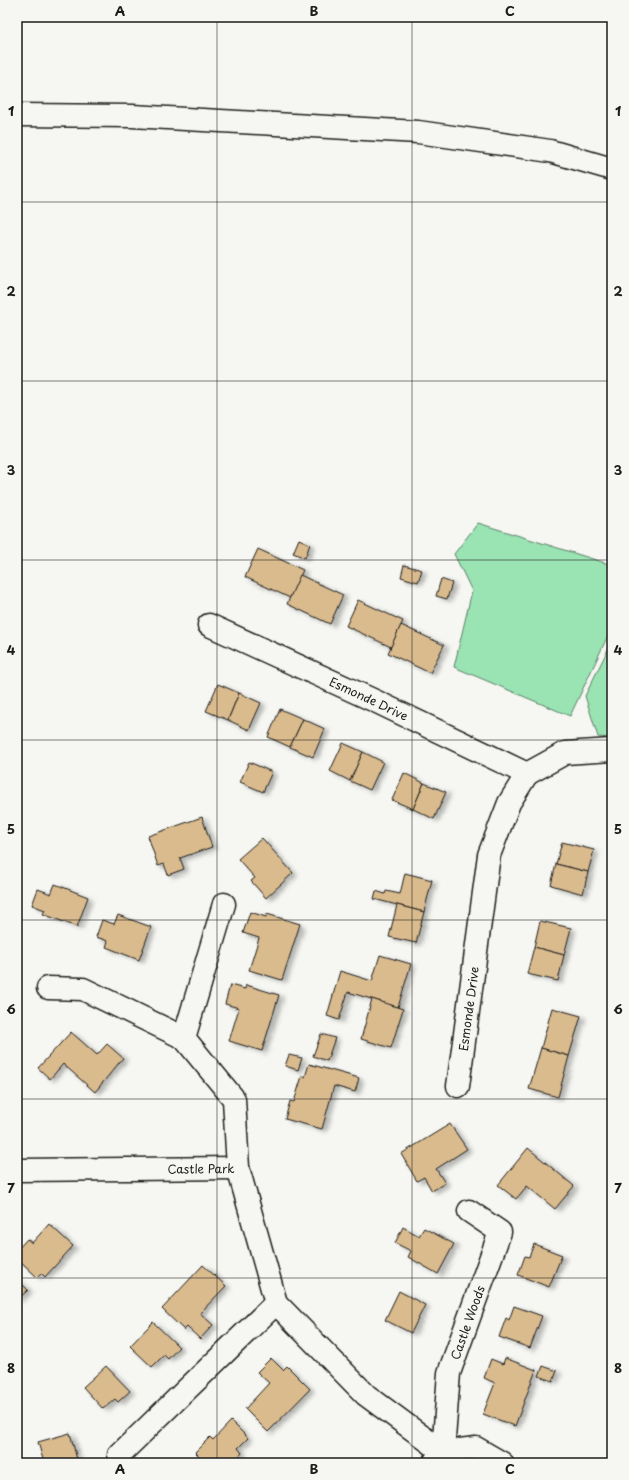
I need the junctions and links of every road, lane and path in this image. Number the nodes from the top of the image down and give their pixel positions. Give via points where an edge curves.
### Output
1 (17, 116) edge
2 (612, 169) edge
3 (209, 625) dead end
4 (612, 750) edge
5 (527, 774) junction
6 (224, 904) dead end
7 (48, 988) dead end
8 (184, 1038) junction
9 (458, 1086) dead end
10 (238, 1168) junction
11 (17, 1170) edge
12 (469, 1211) dead end
13 (276, 1303) junction
14 (119, 1455) dead end
15 (438, 1458) edge
16 (502, 1463) edge

1 - 2 street via 132,116 418,132 550,151
3 - 5 street, Esmonde Drive
4 - 5 street, Esmonde Drive via 565,753
5 - 9 street, Esmonde Drive via 509,803 489,855
6 - 8 street
7 - 8 street, Castle Park via 83,989
8 - 10 street, Castle Park via 234,1099
10 - 11 street, Castle Park
10 - 13 street
12 - 15 street, Castle Woods via 500,1232 448,1372
13 - 14 street
13 - 15 street via 366,1395
15 - 16 street via 476,1448

